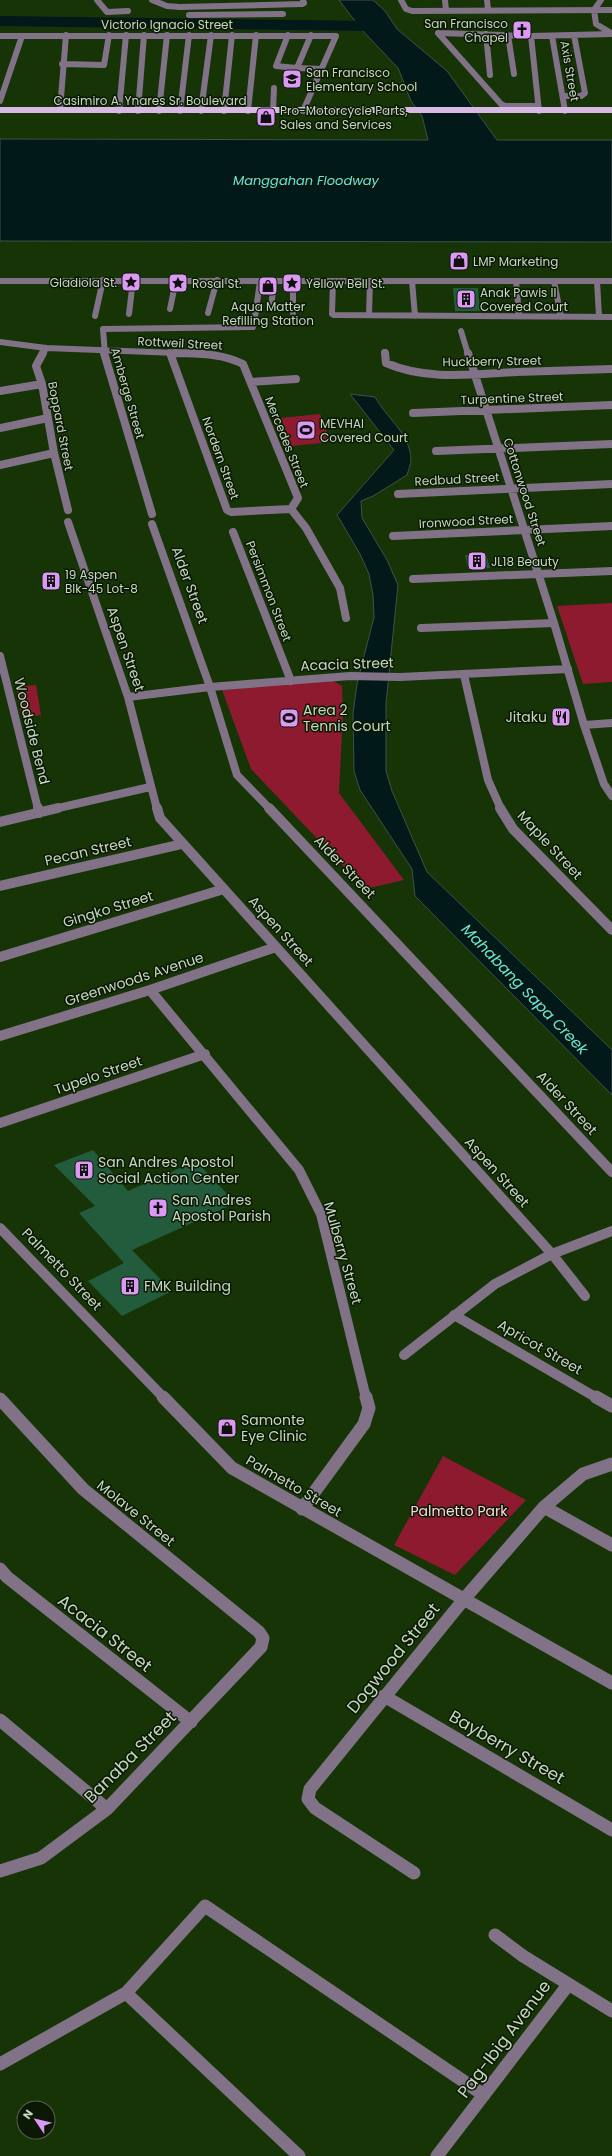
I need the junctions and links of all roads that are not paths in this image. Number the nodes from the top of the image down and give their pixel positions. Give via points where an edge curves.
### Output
1 (97, 0) edge
2 (152, 0) edge
3 (167, 0) edge
4 (194, 0) edge
5 (303, 0) edge
6 (401, 0) edge
7 (445, 0) edge
8 (487, 0) edge
9 (601, 0) edge
10 (265, 2) edge
11 (231, 3) edge
12 (157, 4) junction
13 (195, 6) junction
14 (488, 10) junction
15 (594, 10) junction
16 (612, 10) edge
17 (128, 11) dead end
18 (446, 11) junction
19 (284, 14) dead end
20 (189, 15) dead end
21 (234, 15) junction
22 (486, 34) junction
23 (612, 34) edge
24 (109, 35) junction
25 (126, 35) junction
26 (144, 35) junction
27 (167, 35) junction
28 (189, 35) junction
29 (211, 35) junction
30 (232, 35) junction
31 (256, 35) junction
32 (288, 35) junction
33 (311, 35) junction
34 (508, 35) junction
35 (574, 35) junction
36 (0, 36) edge
37 (22, 36) junction
38 (66, 36) junction
39 (531, 36) junction
40 (552, 36) junction
41 (62, 64) junction
42 (297, 68) junction
43 (322, 69) junction
44 (514, 74) dead end
45 (490, 75) dead end
46 (274, 88) dead end
47 (563, 96) junction
48 (0, 102) edge
49 (539, 108) junction
50 (0, 110) edge
51 (60, 110) junction
52 (565, 110) junction
53 (612, 110) edge
54 (119, 111) junction
55 (138, 111) junction
56 (159, 111) junction
57 (180, 111) junction
58 (201, 111) junction
59 (224, 111) junction
60 (248, 111) junction
61 (273, 111) junction
62 (303, 111) junction
63 (103, 280) junction
64 (134, 280) junction
65 (176, 280) junction
66 (217, 280) junction
67 (0, 281) edge
68 (260, 281) junction
69 (274, 281) junction
70 (293, 281) junction
71 (333, 281) junction
72 (370, 281) junction
73 (412, 281) junction
74 (516, 281) junction
75 (554, 281) junction
76 (597, 281) junction
77 (612, 281) edge
78 (170, 308) dead end
79 (271, 309) dead end
80 (208, 313) dead end
81 (293, 313) dead end
82 (128, 314) dead end
83 (520, 315) junction
84 (95, 316) dead end
85 (369, 316) junction
86 (415, 316) junction
87 (255, 317) dead end
88 (561, 317) junction
89 (599, 317) junction
90 (612, 317) edge
91 (253, 327) dead end
92 (461, 331) dead end
93 (0, 342) edge
94 (46, 348) junction
95 (104, 351) junction
96 (385, 352) dead end
97 (170, 353) junction
98 (612, 369) edge
99 (475, 374) junction
100 (296, 379) dead end
101 (251, 382) junction
102 (42, 384) junction
103 (0, 391) edge
104 (612, 405) edge
105 (486, 410) junction
106 (413, 413) dead end
107 (48, 418) junction
108 (0, 428) edge
109 (612, 444) edge
110 (498, 448) junction
111 (436, 451) dead end
112 (54, 453) junction
113 (0, 465) edge
114 (612, 484) edge
115 (510, 488) junction
116 (398, 494) dead end
117 (291, 509) junction
118 (68, 510) dead end
119 (152, 514) dead end
120 (68, 522) dead end
121 (152, 524) dead end
122 (612, 526) edge
123 (524, 530) junction
124 (233, 532) dead end
125 (393, 536) dead end
126 (612, 571) edge
127 (539, 574) junction
128 (413, 579) dead end
129 (346, 618) dead end
130 (554, 623) junction
131 (421, 628) dead end
132 (0, 656) edge
133 (568, 669) junction
134 (464, 674) junction
135 (291, 680) junction
136 (210, 688) junction
137 (128, 696) junction
138 (612, 723) edge
139 (584, 725) junction
140 (608, 783) edge
141 (150, 787) junction
142 (612, 796) edge
143 (39, 813) junction
144 (0, 822) edge
145 (182, 844) junction
146 (0, 886) edge
147 (224, 889) junction
148 (612, 930) edge
149 (276, 947) junction
150 (0, 957) edge
151 (150, 990) junction
152 (0, 1036) edge
153 (205, 1054) junction
154 (0, 1123) edge
155 (612, 1172) edge
156 (0, 1228) edge
157 (612, 1231) edge
158 (552, 1254) junction
159 (585, 1296) dead end
160 (454, 1315) junction
161 (404, 1355) dead end
162 (0, 1400) edge
163 (612, 1406) edge
164 (612, 1464) edge
165 (544, 1506) junction
166 (302, 1509) junction
167 (612, 1545) edge
168 (0, 1569) edge
169 (465, 1598) junction
170 (263, 1638) joint
171 (612, 1682) edge
172 (384, 1696) junction
173 (191, 1722) junction
174 (1, 1724) edge
175 (107, 1809) junction
176 (612, 1830) edge
177 (0, 1872) edge
178 (414, 1872) dead end
179 (495, 1935) dead end
180 (568, 1985) junction
181 (126, 1993) junction
182 (612, 2011) edge
183 (0, 2064) edge
184 (484, 2095) junction
185 (299, 2156) edge
186 (438, 2156) edge

1 - 17 street via 107,12
2 - 12 street
3 - 12 street
4 - 13 street
5 - 10 street via 302,4
6 - 18 street via 406,9 412,11
7 - 18 street
8 - 14 street
9 - 15 street
10 - 11 street
11 - 13 street
11 - 21 street
12 - 13 street
14 - 15 street via 532,7
14 - 18 street
15 - 16 street
15 - 23 street via 596,24
19 - 21 street
20 - 21 street
22 - 34 street
22 - 45 street
22 - 49 street via 438,33 501,104
23 - 35 street
24 - 25 street, Victorio Ignacio Street
24 - 38 street, Victorio Ignacio Street
24 - 41 street via 104,65
25 - 26 street, Victorio Ignacio Street
25 - 54 street
26 - 27 street, Victorio Ignacio Street
26 - 55 street
27 - 28 street, Victorio Ignacio Street
27 - 56 street
28 - 29 street, Victorio Ignacio Street
28 - 57 street
29 - 30 street, Victorio Ignacio Street
29 - 58 street
30 - 31 street, Victorio Ignacio Street
30 - 59 street
31 - 32 street, Victorio Ignacio Street
31 - 60 street
32 - 33 street, Victorio Ignacio Street
32 - 42 street via 276,66
33 - 42 street
33 - 43 street, Victorio Ignacio Street via 337,36
34 - 39 street
34 - 44 street
35 - 40 street
35 - 47 street via 585,93 581,96
36 - 37 street, Victorio Ignacio Street
37 - 38 street, Victorio Ignacio Street
37 - 48 street
38 - 41 street
39 - 40 street
39 - 49 street
40 - 47 street, Axis Street
41 - 51 street
42 - 43 street
43 - 62 street
46 - 61 street
47 - 52 street, Axis Street
49 - 52 main road, Casimiro A. Ynares Sr. Boulevard
49 - 62 main road, Casimiro A. Ynares Sr. Boulevard via 511,111
50 - 51 main road, Casimiro A. Ynares Sr. Boulevard
51 - 54 main road, Casimiro A. Ynares Sr. Boulevard
52 - 53 main road, Casimiro A. Ynares Sr. Boulevard
54 - 55 main road, Casimiro A. Ynares Sr. Boulevard
55 - 56 main road, Casimiro A. Ynares Sr. Boulevard
56 - 57 main road, Casimiro A. Ynares Sr. Boulevard
57 - 58 main road, Casimiro A. Ynares Sr. Boulevard
58 - 59 main road, Casimiro A. Ynares Sr. Boulevard
59 - 60 main road, Casimiro A. Ynares Sr. Boulevard
60 - 61 main road, Casimiro A. Ynares Sr. Boulevard
61 - 62 main road, Casimiro A. Ynares Sr. Boulevard
63 - 64 street
63 - 67 street
63 - 84 street
64 - 65 street
64 - 82 street
65 - 66 street
65 - 78 street
66 - 68 street
66 - 80 street
68 - 69 street
68 - 87 street
69 - 70 street
69 - 79 street
70 - 71 street
70 - 81 street
71 - 72 street
71 - 85 street via 332,314
72 - 73 street
72 - 85 street
73 - 74 street
73 - 86 street
74 - 75 street
74 - 83 street
75 - 76 street
75 - 88 street
76 - 77 street
76 - 89 street
83 - 86 street
83 - 88 street
85 - 86 street
88 - 89 street
89 - 90 street
91 - 95 street, Amberge Street via 105,327
92 - 99 street, Cottonwood Street
93 - 94 street, Rottweil Street
94 - 95 street, Rottweil Street
94 - 102 street, Boppard Street via 36,364
95 - 97 street, Rottweil Street
95 - 119 street, Amberge Street
96 - 99 street, Huckberry Street via 386,363 394,368 434,373
97 - 101 street, Rottweil Street via 229,357 243,364
97 - 117 street, Nordern Street via 227,510 232,512
98 - 99 street, Huckberry Street
99 - 105 street, Cottonwood Street
100 - 101 street
101 - 117 street, Mercedes Street via 298,498
102 - 103 street
102 - 107 street, Boppard Street
104 - 105 street, Turpentine Street
105 - 106 street, Turpentine Street
105 - 110 street, Cottonwood Street
107 - 108 street
107 - 112 street, Boppard Street
109 - 110 street
110 - 111 street
110 - 115 street, Cottonwood Street
112 - 113 street
112 - 118 street, Boppard Street
114 - 115 street, Redbud Street
115 - 116 street, Redbud Street
115 - 123 street, Cottonwood Street
117 - 129 street via 306,528 340,588
120 - 137 street, Aspen Street
121 - 136 street, Alder Street
122 - 123 street, Ironwood Street
123 - 125 street, Ironwood Street
123 - 127 street, Cottonwood Street
124 - 135 street, Persimmon Street
126 - 127 street
127 - 128 street
127 - 130 street, Cottonwood Street
130 - 131 street
130 - 133 street, Cottonwood Street
132 - 143 street, Woodside Bend
133 - 134 street, Acacia Street
133 - 139 street, Cottonwood Street
134 - 135 street, Acacia Street
134 - 148 street, Maple Street via 488,780 499,807 513,829
135 - 136 street, Acacia Street
136 - 137 street, Acacia Street
136 - 155 street, Alder Street via 237,775
137 - 141 street, Aspen Street
138 - 139 street
139 - 140 street, Cottonwood Street
140 - 142 street, Cottonwood Street
141 - 143 street
141 - 145 street, Aspen Street via 160,818
143 - 144 street
145 - 146 street, Pecan Street
145 - 147 street, Aspen Street
147 - 149 street, Aspen Street
147 - 150 street, Gingko Street
149 - 151 street, Greenwoods Avenue
149 - 158 street, Aspen Street
151 - 152 street, Greenwoods Avenue
151 - 153 street, Mulberry Street
153 - 154 street, Tupelo Street
153 - 166 street, Mulberry Street via 299,1170 321,1214 369,1408 364,1424
156 - 166 street, Palmetto Street via 232,1468
157 - 158 street
158 - 159 street, Aspen Street
158 - 160 street via 495,1284
160 - 161 street
160 - 163 street, Apricot Street
162 - 170 street, Molave Street via 83,1489 259,1632
164 - 165 street, Dogwood Street via 583,1474
165 - 167 street
165 - 169 street, Dogwood Street
166 - 169 street, Palmetto Street
168 - 173 street, Acacia Street
169 - 171 street, Palmetto Street
169 - 172 street, Dogwood Street
170 - 173 street, Banaba Street via 262,1647
172 - 176 street, Bayberry Street
172 - 178 street, Dogwood Street via 310,1789 308,1799 314,1808
173 - 175 street, Banaba Street
174 - 175 street
175 - 177 street, Banaba Street via 41,1858
179 - 180 street
180 - 182 street, Pag-Ibig Avenue
180 - 184 street, Pag-Ibig Avenue
181 - 183 street
181 - 184 street via 206,1906
181 - 185 street
184 - 186 street, Pag-Ibig Avenue

